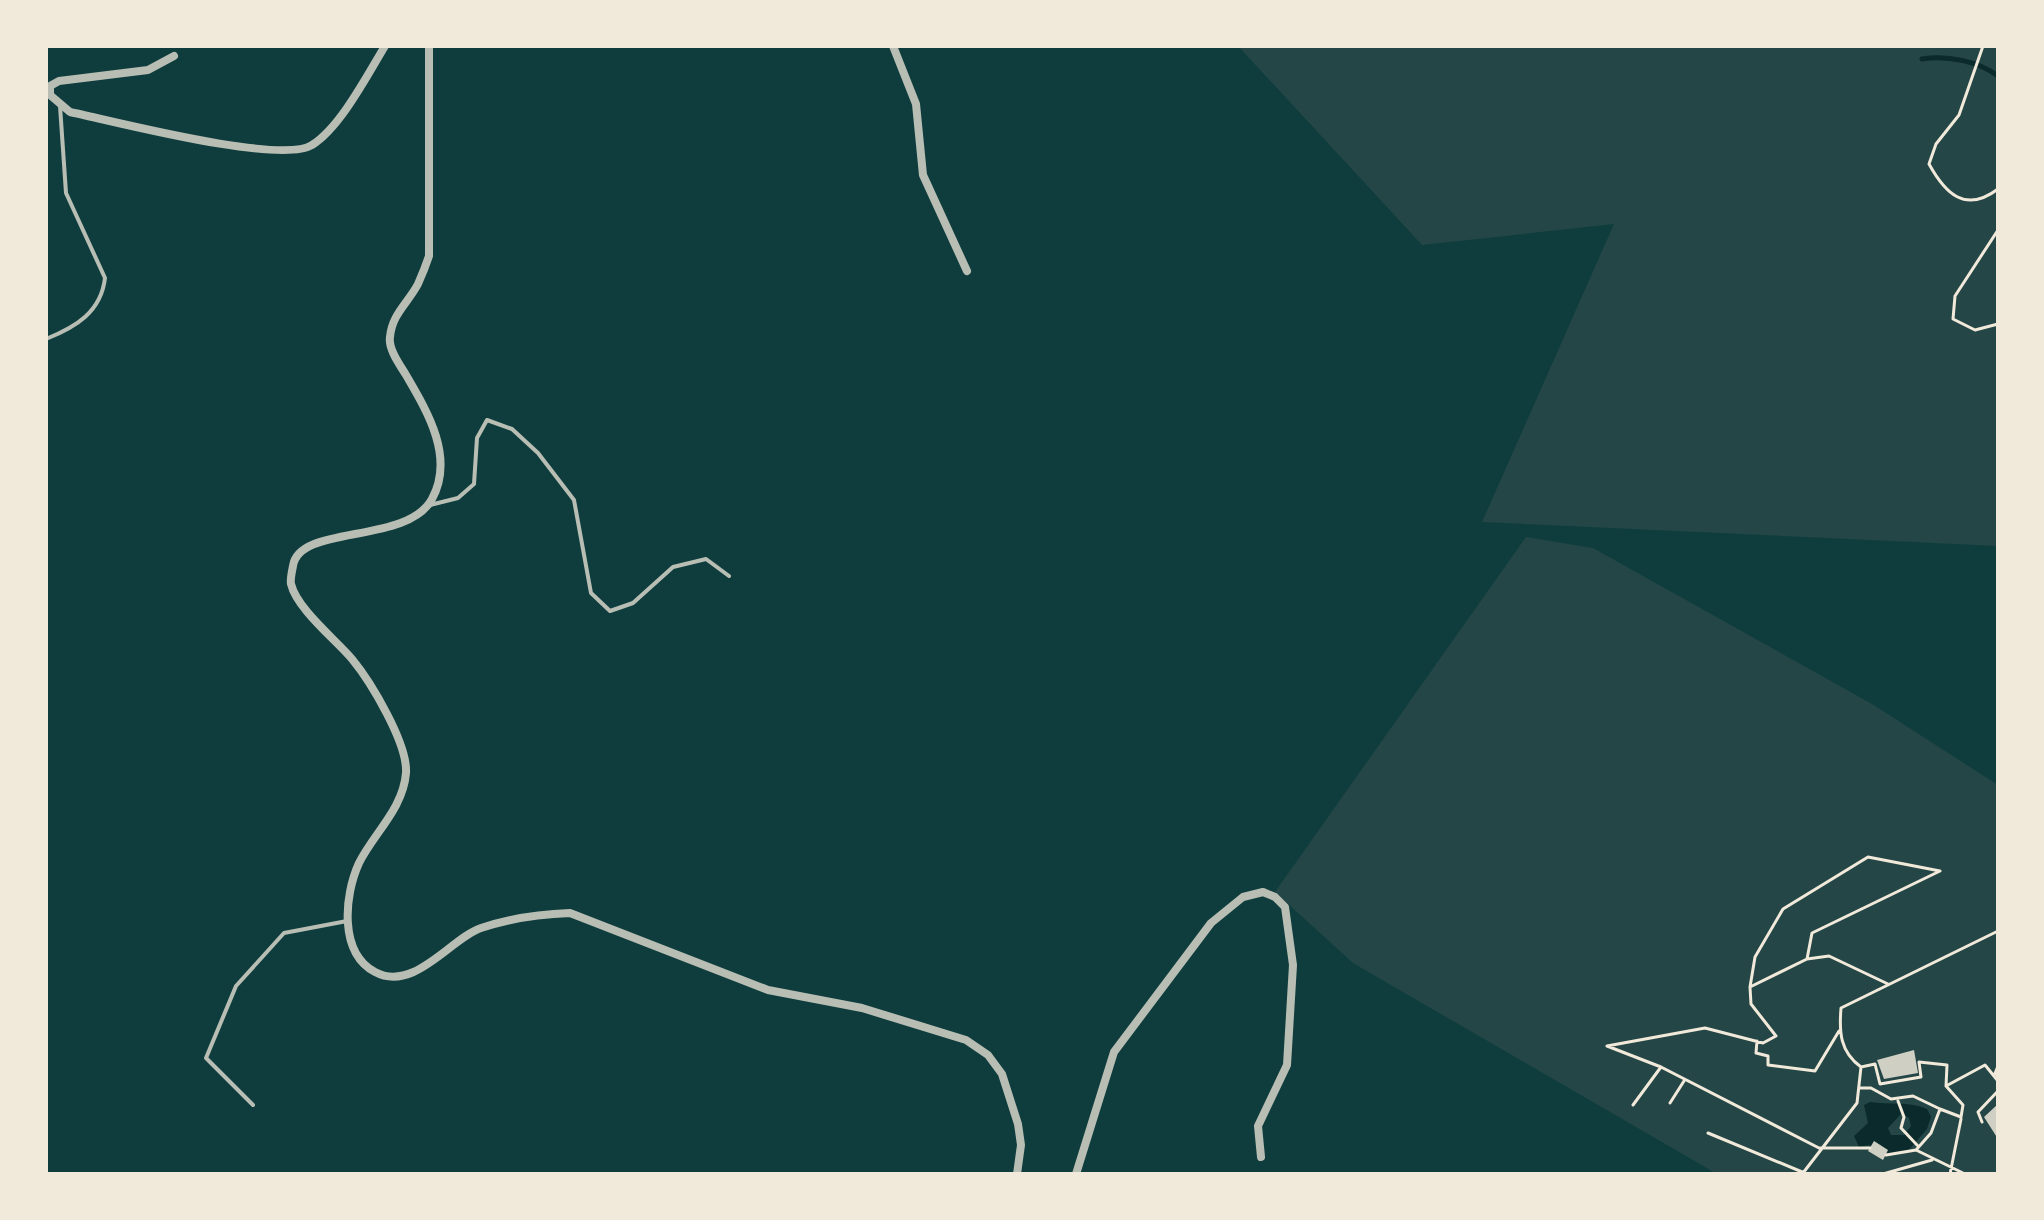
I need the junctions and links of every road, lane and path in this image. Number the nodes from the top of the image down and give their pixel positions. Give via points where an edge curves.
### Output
1 (385, 46) edge
2 (429, 46) edge
3 (893, 46) edge
4 (1983, 46) edge
5 (174, 56) dead end
6 (60, 106) junction
7 (1998, 189) edge
8 (1998, 230) edge
9 (967, 271) dead end
10 (1998, 324) edge
11 (46, 339) edge
12 (428, 505) junction
13 (729, 576) dead end
14 (349, 921) junction
15 (1998, 931) edge
16 (1807, 959) junction
17 (1888, 984) junction
18 (1750, 987) junction
19 (1839, 1031) junction
20 (1757, 1041) junction
21 (1998, 1066) edge
22 (1661, 1067) junction
23 (1861, 1067) junction
24 (1994, 1076) junction
25 (1684, 1081) junction
26 (1998, 1081) edge
27 (1946, 1086) junction
28 (1859, 1088) junction
29 (1998, 1091) edge
30 (1898, 1100) junction
31 (1670, 1103) dead end
32 (253, 1105) dead end
33 (1633, 1105) dead end
34 (1940, 1109) junction
35 (1961, 1117) junction
36 (1982, 1122) dead end
37 (1708, 1133) dead end
38 (1819, 1148) junction
39 (1870, 1148) dead end
40 (1916, 1148) junction
41 (1886, 1155) dead end
42 (1261, 1157) dead end
43 (1932, 1160) junction
44 (1953, 1167) junction
45 (1805, 1173) edge
46 (1017, 1174) edge
47 (1076, 1174) edge
48 (1883, 1174) edge
49 (1950, 1174) edge
50 (1965, 1174) edge

1 - 6 street via 322,138 297,151 242,147
2 - 12 street via 429,256 417,286 396,314 389,339 432,419 441,466 439,485
3 - 9 street via 916,104 923,175
4 - 7 path via 1959,115 1936,144 1929,164 1948,193 1964,200 1988,197
5 - 6 street via 148,70 59,81 50,86 50,95
6 - 11 lane via 66,193 105,278 96,306 79,324
8 - 10 path via 1955,296 1953,319 1975,330
12 - 13 lane via 458,498 474,484 477,438 487,420 512,429 574,500 591,593 610,611 633,603 673,567 706,559
12 - 14 street via 401,526 324,541 305,548 293,561 291,584 376,695 400,743 406,771 400,800 359,864
14 - 32 lane via 284,933 236,986 206,1058
14 - 46 street via 349,943 357,960 378,975 406,974 428,965 478,929 535,914 570,913 768,990 862,1008 966,1040 988,1055 1002,1074 1019,1134
15 - 17 path
16 - 17 path via 1829,956
16 - 18 path
16 - 18 path via 1812,933 1940,871 1868,857 1795,901 1783,909 1755,957
17 - 19 path via 1841,1008
18 - 20 path via 1751,1004 1776,1036
19 - 20 path via 1815,1071 1768,1065 1768,1056 1756,1053
19 - 23 path via 1848,1058
20 - 22 path via 1705,1028 1607,1046
21 - 24 path
22 - 25 path
22 - 33 path
23 - 27 path via 1875,1064 1880,1084 1921,1077 1919,1062 1947,1065
23 - 28 path
24 - 26 path
24 - 27 path via 1985,1065
25 - 31 path
25 - 38 path
27 - 35 path via 1963,1105
28 - 30 path
28 - 38 path via 1852,1110
29 - 36 path via 1978,1112
30 - 34 path via 1913,1096
30 - 40 path via 1903,1133
34 - 35 path
34 - 40 path via 1931,1133
35 - 44 path
37 - 45 path
38 - 39 path
38 - 45 path
40 - 41 path
40 - 43 path
42 - 47 street via 1258,1126 1287,1065 1293,965 1285,907 1263,892 1243,897 1211,923 1114,1052
43 - 44 path
43 - 48 path
44 - 49 path
44 - 50 path

